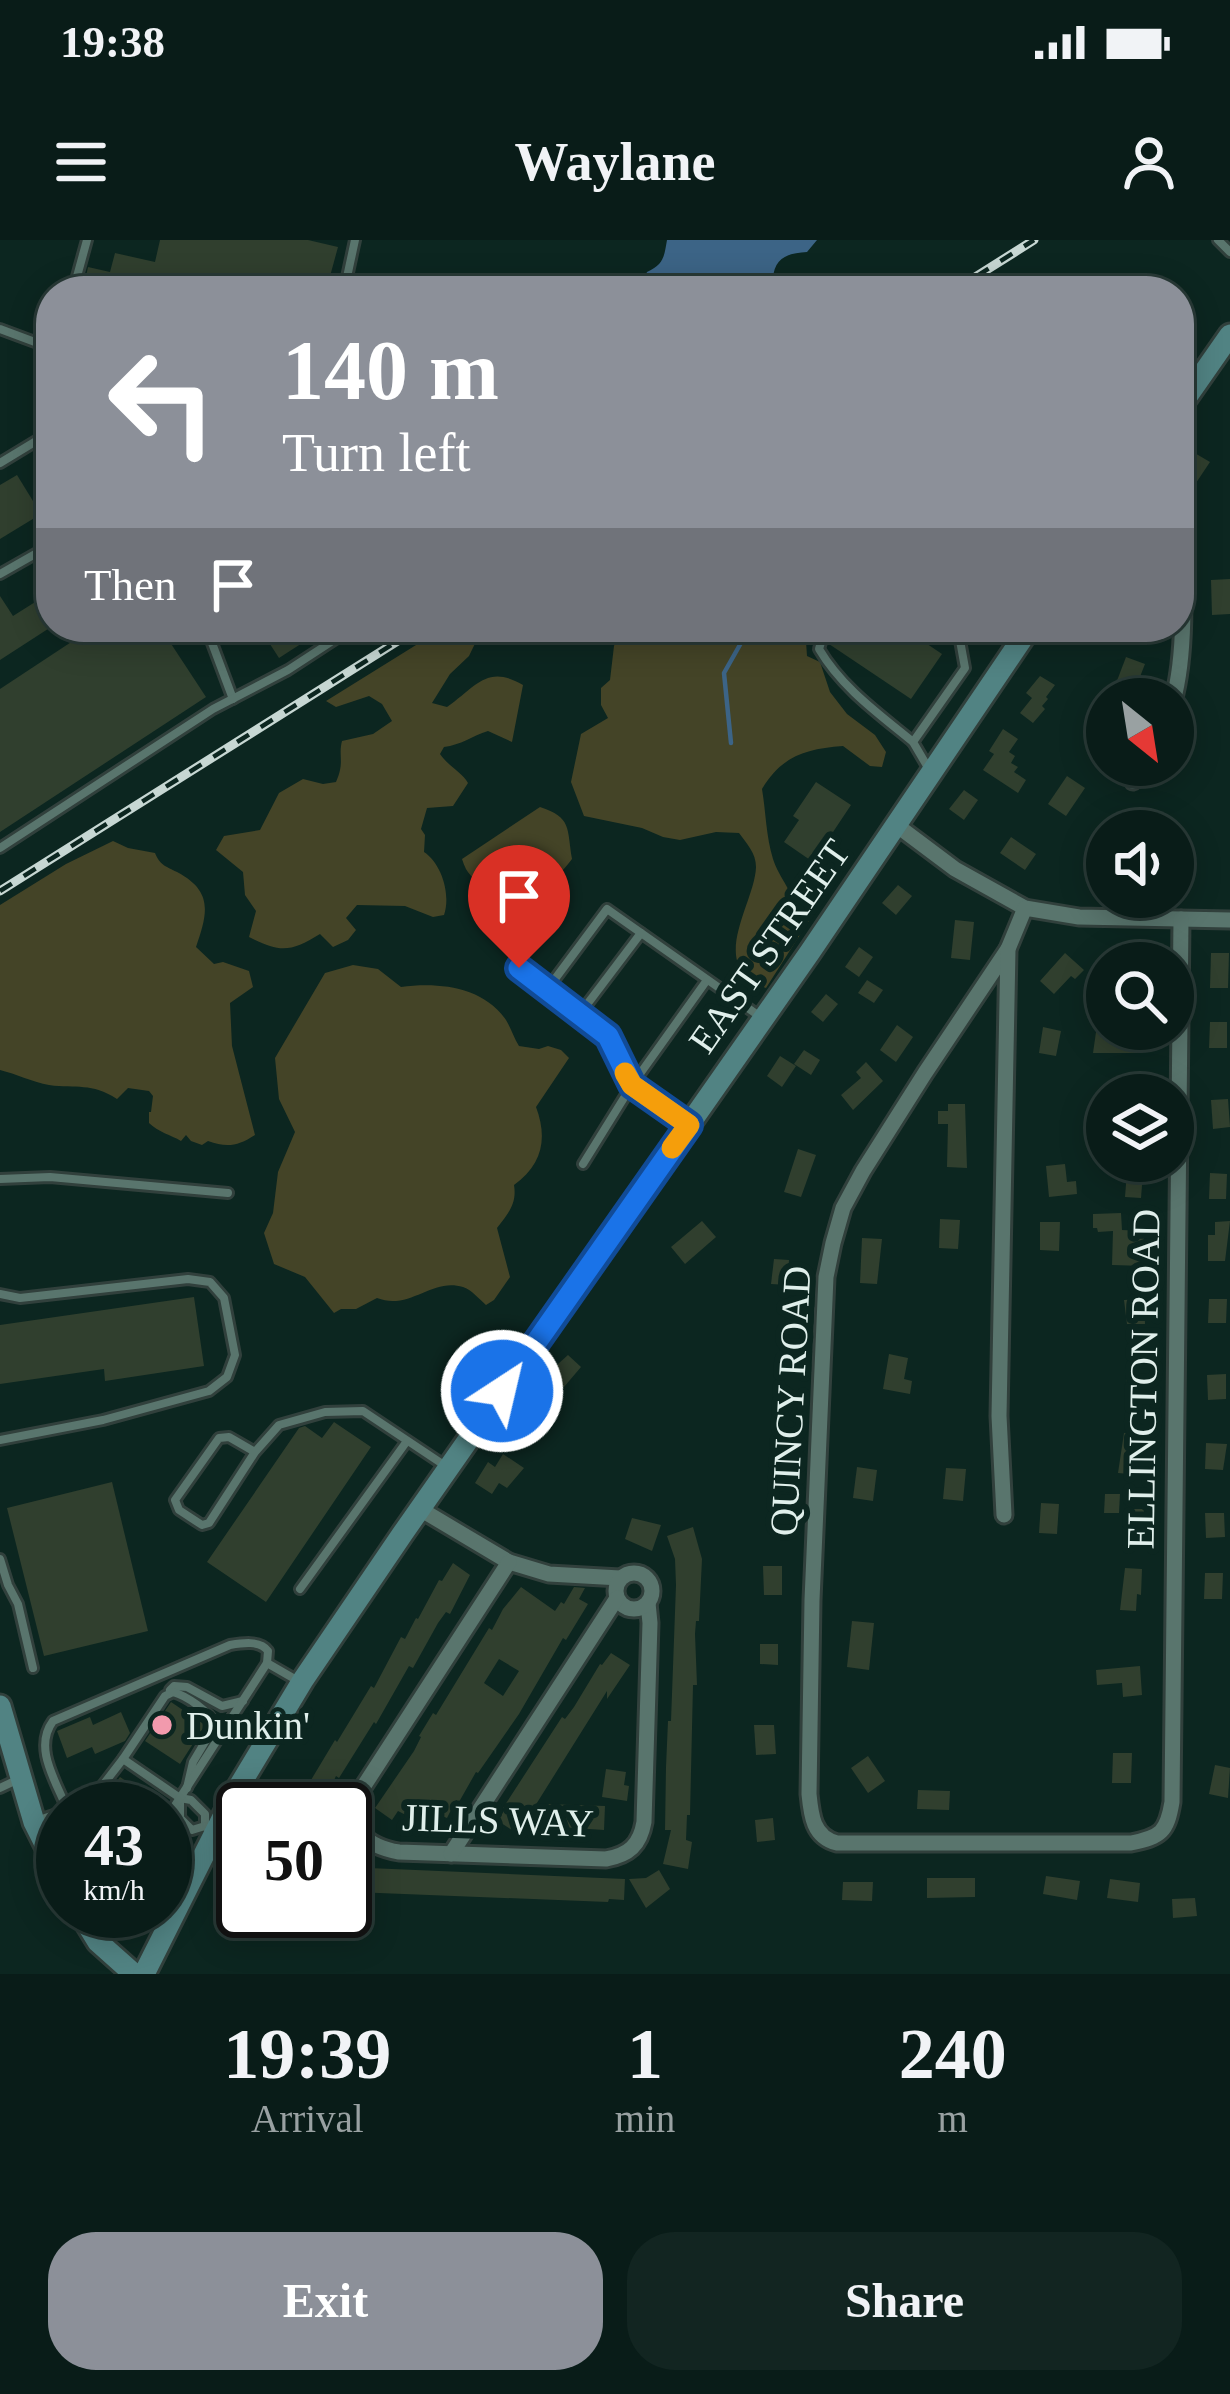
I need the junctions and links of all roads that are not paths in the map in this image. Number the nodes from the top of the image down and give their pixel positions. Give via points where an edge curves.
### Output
1 (87, 240) edge
2 (356, 240) edge
3 (1218, 240) edge
4 (1230, 252) edge
5 (78, 276) edge
6 (348, 276) edge
7 (0, 329) edge
8 (1230, 335) edge
9 (36, 342) edge
10 (1194, 387) edge
11 (36, 441) edge
12 (0, 463) edge
13 (36, 554) edge
14 (0, 574) edge
15 (212, 642) edge
16 (331, 642) edge
17 (821, 642) edge
18 (960, 642) edge
19 (1020, 642) edge
20 (1180, 642) edge
21 (1179, 678) edge
22 (233, 699) junction
23 (914, 742) junction
24 (930, 771) junction
25 (896, 824) junction
26 (0, 848) edge
27 (1025, 908) junction
28 (1181, 919) junction
29 (1230, 920) edge
30 (546, 922) dead end
31 (641, 933) junction
32 (1008, 949) junction
33 (707, 980) junction
34 (546, 991) junction
35 (579, 1016) junction
36 (764, 1018) junction
37 (632, 1085) junction
38 (689, 1125) junction
39 (583, 1164) dead end
40 (0, 1179) edge
41 (228, 1193) dead end
42 (0, 1294) edge
43 (0, 1440) edge
44 (407, 1441) junction
45 (255, 1452) junction
46 (448, 1468) junction
47 (420, 1509) junction
48 (1004, 1515) dead end
49 (0, 1559) edge
50 (509, 1562) junction
51 (620, 1578) junction
52 (300, 1589) dead end
53 (617, 1598) junction
54 (648, 1603) junction
55 (267, 1663) junction
56 (34, 1668) dead end
57 (302, 1682) junction
58 (165, 1696) junction
59 (244, 1700) junction
60 (0, 1706) edge
61 (5, 1749) edge
62 (124, 1760) junction
63 (57, 1782) edge
64 (109, 1782) edge
65 (156, 1782) edge
66 (188, 1782) edge
67 (191, 1782) edge
68 (10, 1783) edge
69 (192, 1802) edge
70 (34, 1822) joint
71 (36, 1826) edge
72 (192, 1830) edge
73 (209, 1830) junction
74 (819, 1834) joint
75 (451, 1854) junction
76 (96, 1938) edge
77 (134, 1974) edge
78 (144, 1974) edge

1 - 5 lane
2 - 6 lane
3 - 4 lane
7 - 9 lane
8 - 10 main road
11 - 12 lane
13 - 14 lane
15 - 22 lane
16 - 22 lane
17 - 23 lane via 831,670
18 - 23 lane via 965,668
19 - 24 main road, EAST STREET
20 - 21 street
22 - 26 lane
23 - 24 lane
24 - 25 main road, EAST STREET
25 - 27 street
25 - 36 main road, EAST STREET
27 - 28 street
27 - 32 street
28 - 29 street
28 - 74 street, ELLINGTON ROAD via 1169,1818 1158,1835 1131,1844 860,1843
30 - 34 lane via 518,962
31 - 33 lane
31 - 34 lane via 607,909
31 - 35 lane
32 - 48 street
32 - 74 street, QUINCY ROAD via 863,1171 832,1243 812,1600 809,1794
33 - 36 lane
33 - 37 lane
34 - 35 lane
35 - 37 lane via 608,1036
36 - 38 main road, EAST STREET
37 - 38 lane
37 - 39 lane
38 - 46 main road, EAST STREET
40 - 41 lane
42 - 43 lane via 210,1282 224,1298 235,1355 227,1378 209,1391
44 - 45 lane via 363,1411 325,1412 279,1425
44 - 46 lane
44 - 52 lane
45 - 45 lane via 209,1523 178,1510 176,1500 219,1438
46 - 47 main road, EAST STREET
47 - 50 street
47 - 57 main road, EAST STREET
49 - 56 lane
50 - 51 street via 549,1574
50 - 75 street, JILLS WAY via 354,1805 361,1833 378,1847
51 - 53 street
51 - 54 street via 646,1577
53 - 54 street via 631,1609
53 - 75 street
54 - 75 street, JILLS WAY via 644,1822 633,1848 606,1859
55 - 57 lane
55 - 59 lane
55 - 63 lane via 262,1646 230,1645 53,1721 43,1745
57 - 73 main road, EAST STREET
58 - 59 lane via 181,1685 216,1705
58 - 62 lane
58 - 66 lane via 180,1694 215,1725
59 - 67 lane
60 - 61 main road
61 - 68 main road
62 - 64 lane
62 - 65 lane
68 - 70 main road
69 - 73 lane
70 - 71 main road
72 - 73 lane
73 - 78 main road, EAST STREET
76 - 77 main road

